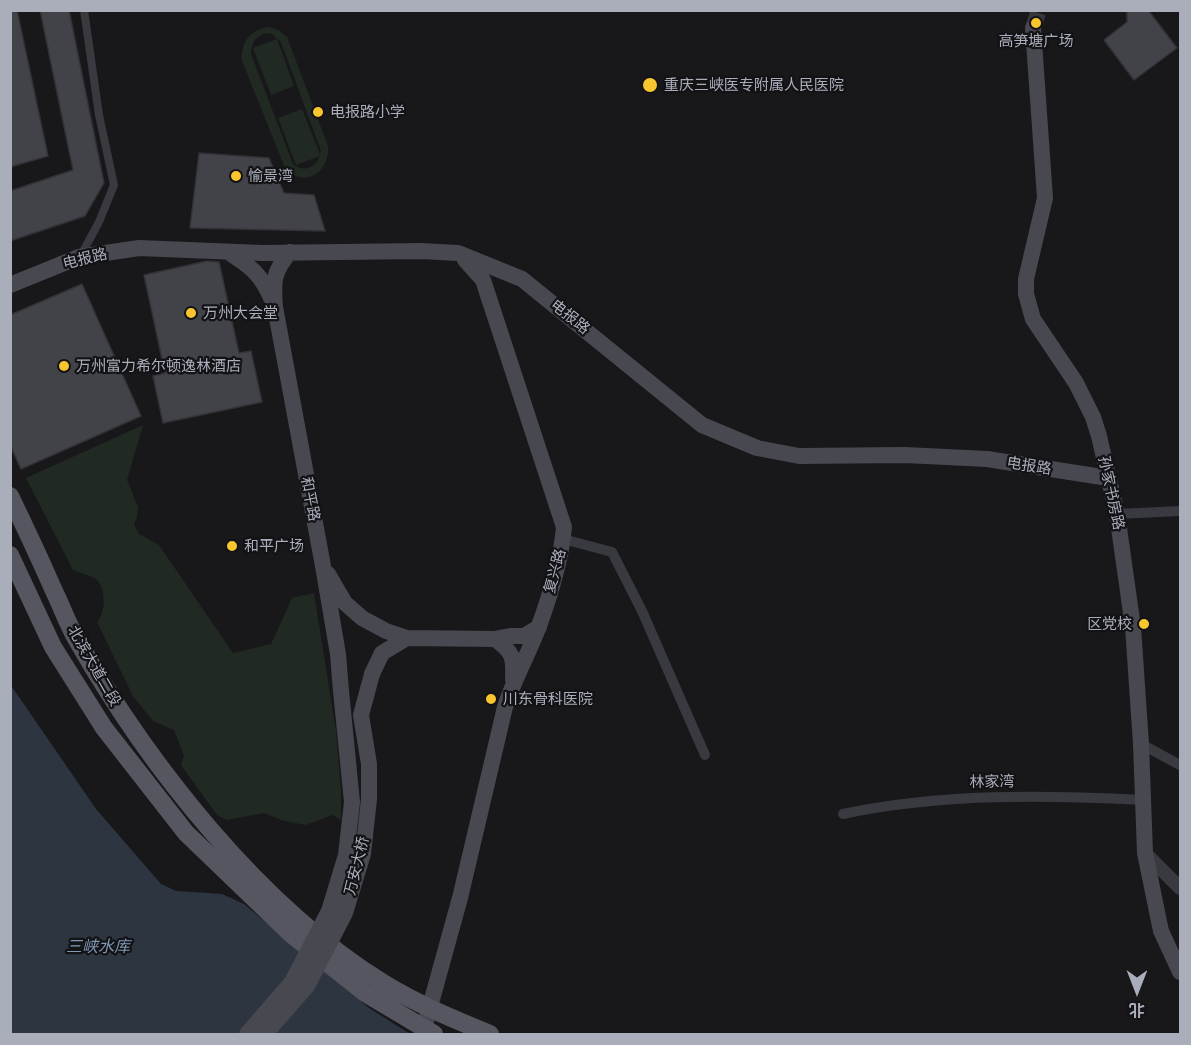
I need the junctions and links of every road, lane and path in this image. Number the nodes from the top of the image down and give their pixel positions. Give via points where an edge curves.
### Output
1 (84, 10) edge
2 (1033, 28) tunnel mouth
3 (226, 251) junction
4 (290, 252) junction
5 (458, 253) junction
6 (79, 257) junction
7 (518, 277) junction
8 (10, 285) edge
9 (493, 306) junction
10 (275, 307) junction
11 (1108, 478) junction
12 (10, 496) edge
13 (1180, 511) edge
14 (1117, 514) junction
15 (563, 539) junction
16 (10, 555) edge
17 (323, 566) junction
18 (539, 627) junction
19 (407, 638) junction
20 (495, 639) junction
21 (512, 686) junction
22 (341, 691) joint
23 (1141, 744) junction
24 (705, 755) dead end
25 (1180, 765) edge
26 (1143, 800) junction
27 (843, 814) dead end
28 (1145, 853) junction
29 (1180, 888) edge
30 (1180, 972) edge
31 (430, 1009) junction
32 (429, 1032) edge
33 (247, 1035) edge
34 (266, 1035) edge
35 (490, 1035) edge

1 - 6 street via 114,185
2 - 11 main road, 孙家书房路 via 1046,198 1026,279 1026,294 1033,319 1086,402 1099,436
3 - 4 main road, 电报路
3 - 6 main road, 电报路 via 139,248
3 - 10 main road, 和平路 via 250,266 264,281
4 - 5 main road, 电报路
4 - 10 main road, 和平路 via 278,265 273,283
5 - 7 main road, 电报路
5 - 9 main road, 复兴路 via 483,280
6 - 8 main road, 电报路
7 - 9 main road via 496,280 491,287
7 - 11 main road, 电报路 via 702,425 757,448 799,456 987,459
9 - 15 main road, 复兴路 via 564,526
10 - 17 main road, 和平路
11 - 14 main road, 孙家书房路
12 - 31 main road, 北滨大道二段, bridge via 76,638 129,725 203,820 304,925 382,983
13 - 14 street
14 - 23 main road, 孙家书房路 via 1133,627
15 - 18 main road, 复兴路
15 - 24 street via 612,552
16 - 32 main road, 北滨大道二段, bridge via 53,647 104,728 186,832 291,934 365,993
17 - 19 main road via 345,603 362,618
17 - 22 main road, 和平路
18 - 20 main road via 524,636
18 - 21 main road, 复兴路
19 - 20 main road
19 - 34 main road, 万安大桥, bridge via 382,653 361,715 369,764 369,799 363,854 345,913 307,986
20 - 21 main road via 510,650 514,664
21 - 31 main road, 复兴路
22 - 33 main road, 万安大桥, bridge via 352,802 346,855 329,911 292,982
23 - 25 street
23 - 26 main road, 孙家书房路
26 - 27 street, 林家湾 via 1067,796 956,798
26 - 28 main road, 孙家书房路
28 - 29 street
28 - 30 main road, 孙家书房路 via 1161,931
31 - 32 main road, 复兴路
31 - 35 main road, 北滨大道二段

